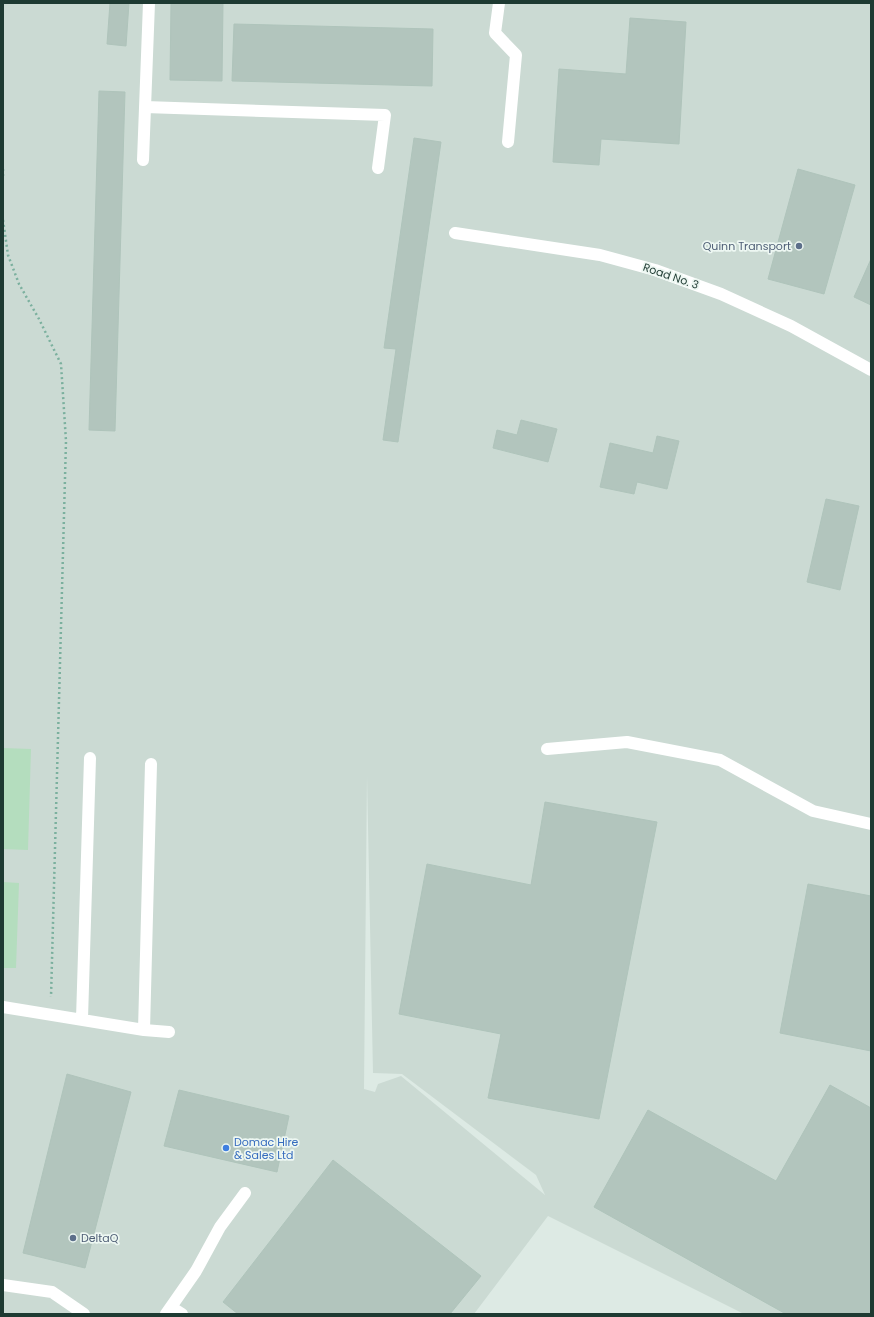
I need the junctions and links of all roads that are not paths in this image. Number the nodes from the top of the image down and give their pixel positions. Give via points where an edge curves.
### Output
1 (149, 3) edge
2 (499, 3) edge
3 (145, 107) junction
4 (508, 142) dead end
5 (143, 160) dead end
6 (378, 168) dead end
7 (455, 233) dead end
8 (871, 370) edge
9 (547, 749) dead end
10 (90, 758) dead end
11 (151, 764) dead end
12 (871, 824) edge
13 (3, 1007) edge
14 (82, 1019) junction
15 (144, 1030) junction
16 (168, 1032) dead end
17 (245, 1193) dead end
18 (3, 1285) edge
19 (169, 1310) edge
20 (84, 1314) edge
21 (182, 1314) edge

1 - 3 street
2 - 4 street via 495,33 516,55
3 - 5 street
3 - 6 street via 385,116
7 - 8 street, Road No. 3 via 600,255 655,270 721,294 791,326
9 - 12 street via 627,742 720,760 813,811
10 - 14 street
11 - 15 street
13 - 14 street
14 - 15 street
15 - 16 street
17 - 19 street via 220,1227 196,1271
18 - 20 street via 52,1292
19 - 21 street

